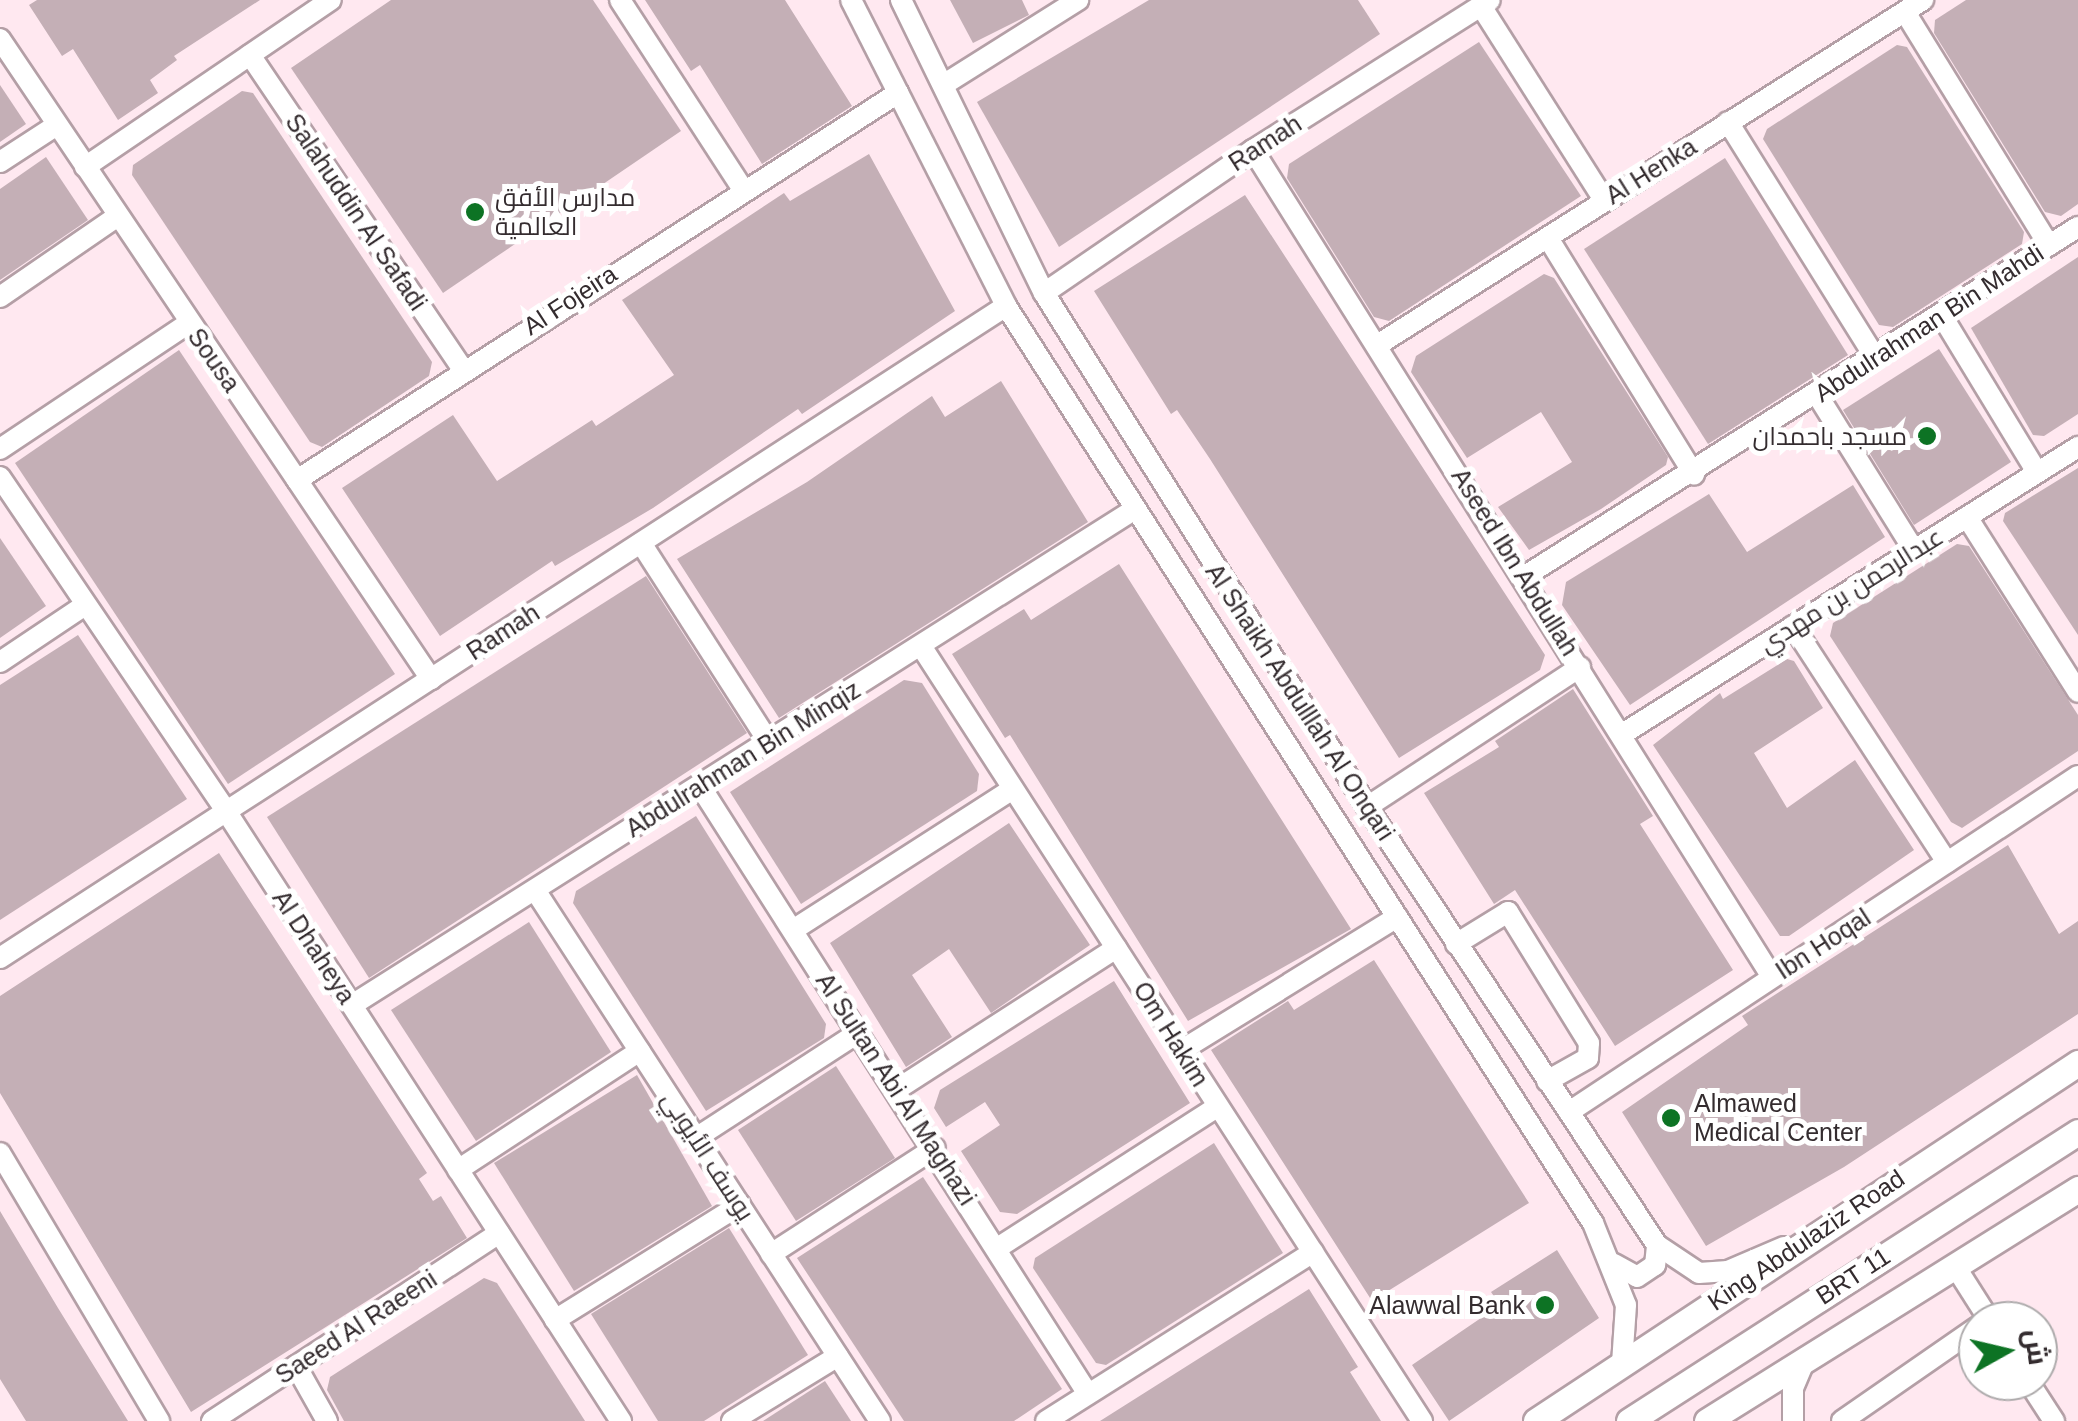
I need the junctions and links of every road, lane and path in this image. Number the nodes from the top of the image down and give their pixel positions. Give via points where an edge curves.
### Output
1 (331, 0) edge
2 (620, 0) edge
3 (852, 0) edge
4 (901, 0) edge
5 (1923, 0) edge
6 (1073, 1) edge
7 (1485, 3) edge
8 (1905, 12) junction
9 (0, 39) edge
10 (250, 55) junction
11 (943, 86) junction
12 (898, 93) junction
13 (1728, 122) junction
14 (57, 125) junction
15 (1253, 150) junction
16 (0, 162) edge
17 (85, 167) junction
18 (742, 188) junction
19 (1604, 200) junction
20 (118, 216) junction
21 (2078, 227) edge
22 (1548, 238) junction
23 (2049, 245) junction
24 (1044, 293) junction
25 (0, 297) edge
26 (1006, 306) junction
27 (1942, 316) junction
28 (189, 324) junction
29 (1379, 344) junction
30 (1875, 357) junction
31 (463, 370) junction
32 (1818, 396) junction
33 (2078, 447) edge
34 (0, 449) edge
35 (2038, 472) junction
36 (1694, 474) junction
37 (0, 478) edge
38 (297, 480) junction
39 (1132, 511) junction
40 (1967, 517) junction
41 (641, 543) junction
42 (1914, 550) junction
43 (1525, 576) junction
44 (84, 605) junction
45 (1793, 626) junction
46 (922, 646) junction
47 (0, 662) edge
48 (1580, 667) junction
49 (431, 679) junction
50 (2078, 692) edge
51 (1624, 733) junction
52 (769, 742) junction
53 (2078, 776) edge
54 (700, 786) junction
55 (1014, 789) junction
56 (1367, 807) junction
57 (226, 811) junction
58 (1947, 862) junction
59 (535, 890) junction
60 (1397, 917) junction
61 (793, 930) junction
62 (1456, 944) junction
63 (1116, 948) junction
64 (0, 958) edge
65 (1772, 977) junction
66 (352, 1004) junction
67 (859, 1032) junction
68 (1182, 1050) junction
69 (640, 1051) junction
70 (2078, 1063) edge
71 (1547, 1081) junction
72 (896, 1090) junction
73 (1216, 1107) junction
74 (1568, 1112) junction
75 (2078, 1132) edge
76 (696, 1138) junction
77 (934, 1148) junction
78 (0, 1153) edge
79 (458, 1170) junction
80 (2078, 1189) edge
81 (740, 1206) junction
82 (499, 1233) junction
83 (1800, 1241) junction
84 (1657, 1245) junction
85 (999, 1247) junction
86 (1312, 1252) junction
87 (772, 1254) junction
88 (1614, 1264) junction
89 (1955, 1266) junction
90 (1977, 1301) edge
91 (555, 1320) junction
92 (1958, 1341) edge
93 (838, 1356) junction
94 (1806, 1358) junction
95 (1622, 1364) junction
96 (296, 1366) junction
97 (1088, 1394) junction
98 (159, 1421) edge
99 (212, 1421) edge
100 (327, 1421) edge
101 (621, 1421) edge
102 (732, 1421) edge
103 (880, 1421) edge
104 (1046, 1421) edge
105 (1422, 1421) edge
106 (1536, 1421) edge
107 (1629, 1421) edge
108 (1707, 1421) edge
109 (1793, 1421) edge
110 (1842, 1421) edge

1 - 10 street
2 - 18 street
3 - 12 street, Al Shaikh Abdulllah Al Onqari
4 - 11 street, Al Shaikh Abdulllah Al Onqari
5 - 8 street, Al Henka
6 - 11 street
7 - 15 street, Ramah
7 - 19 street
8 - 13 street, Al Henka
8 - 23 street
9 - 14 street, Sousa
10 - 17 street
10 - 31 street, Salahuddin Al Safadi
11 - 24 street, Al Shaikh Abdulllah Al Onqari
12 - 18 street, Al Fojeira
12 - 26 street, Al Shaikh Abdulllah Al Onqari
13 - 19 street, Al Henka
13 - 30 street
14 - 16 street
14 - 17 street, Sousa
15 - 24 street, Ramah
15 - 29 street, Aseed Ibn Abdullah
17 - 20 street, Sousa
18 - 31 street, Al Fojeira
19 - 22 street, Al Henka
20 - 25 street
20 - 28 street, Sousa
21 - 23 street, Abdulrahman Bin Mahdi
22 - 29 street, Al Henka
22 - 36 street
23 - 27 street, Abdulrahman Bin Mahdi
24 - 56 street, Al Shaikh Abdulllah Al Onqari
26 - 39 street, Al Shaikh Abdulllah Al Onqari
26 - 41 street, Ramah
27 - 30 street, Abdulrahman Bin Mahdi
27 - 35 street
28 - 34 street
28 - 38 street, Sousa
29 - 43 street, Aseed Ibn Abdullah
30 - 32 street, Abdulrahman Bin Mahdi
31 - 38 street, Al Fojeira
32 - 36 street, Abdulrahman Bin Mahdi
32 - 42 street
33 - 35 street, عبدالرحمن بن مهدي
35 - 40 street, عبدالرحمن بن مهدي
36 - 43 street, Abdulrahman Bin Mahdi
37 - 44 street, Al Dhaheya
38 - 49 street, Sousa
39 - 46 street, Abdulrahman Bin Minqiz
39 - 60 street, Al Shaikh Abdulllah Al Onqari
40 - 42 street, عبدالرحمن بن مهدي
40 - 50 street
41 - 49 street, Ramah
41 - 52 street
42 - 45 street, عبدالرحمن بن مهدي
43 - 48 street, Aseed Ibn Abdullah
44 - 47 street
44 - 57 street, Al Dhaheya
45 - 51 street, عبدالرحمن بن مهدي
45 - 58 street
46 - 52 street, Abdulrahman Bin Minqiz
46 - 55 street, Om Hakim
48 - 51 street, Aseed Ibn Abdullah
48 - 56 street
49 - 57 street, Ramah
51 - 65 street, Aseed Ibn Abdullah
52 - 54 street, Abdulrahman Bin Minqiz
53 - 58 street, Ibn Hoqal
54 - 59 street, Abdulrahman Bin Minqiz
54 - 61 street, Al Sultan Abi Al Maghazi
55 - 61 street
55 - 63 street, Om Hakim
56 - 62 street, Al Shaikh Abdulllah Al Onqari
57 - 64 street, Ramah
57 - 66 street, Al Dhaheya
58 - 65 street, Ibn Hoqal
59 - 66 street, Abdulrahman Bin Minqiz
59 - 69 street, يوسف الأيوبي
60 - 68 street
60 - 88 street, Al Shaikh Abdulllah Al Onqari
61 - 67 street, Al Sultan Abi Al Maghazi
62 - 71 street, Al Shaikh Abdulllah Al Onqari
62 - 71 street via 1508,912 1590,1043 1588,1058
63 - 68 street, Om Hakim
63 - 72 street
65 - 74 street, Ibn Hoqal
66 - 79 street, Al Dhaheya
67 - 72 street, Al Sultan Abi Al Maghazi
67 - 76 street
68 - 73 street, Om Hakim
69 - 76 street, يوسف الأيوبي
69 - 79 street
70 - 83 main road, King Abdulaziz Road
71 - 74 street, Al Shaikh Abdulllah Al Onqari
72 - 77 street, Al Sultan Abi Al Maghazi
73 - 85 street
73 - 86 street, Om Hakim
74 - 84 street, Al Shaikh Abdulllah Al Onqari
75 - 107 main road, BRT 11
76 - 81 street, يوسف الأيوبي
77 - 85 street, Al Sultan Abi Al Maghazi
77 - 87 street
78 - 98 street
79 - 82 street, Al Dhaheya
80 - 89 main road
81 - 87 street, يوسف الأيوبي
81 - 91 street
82 - 91 street, Al Dhaheya
82 - 96 street, Saeed Al Raeeni
83 - 84 street, Al Shaikh Abdulllah Al Onqari via 1728,1271 1699,1273
83 - 95 main road, King Abdulaziz Road
84 - 88 street via 1655,1265 1637,1276
85 - 97 street, Al Sultan Abi Al Maghazi
86 - 97 street
86 - 105 street, Om Hakim
87 - 93 street, يوسف الأيوبي
88 - 95 street, Al Shaikh Abdulllah Al Onqari via 1629,1327
89 - 90 street
89 - 94 main road
91 - 101 street, Al Dhaheya
92 - 110 street
93 - 102 street
93 - 103 street, يوسف الأيوبي
94 - 108 main road
94 - 109 street via 1794,1388
95 - 106 main road, King Abdulaziz Road
96 - 99 street, Saeed Al Raeeni
96 - 100 street
97 - 104 street

